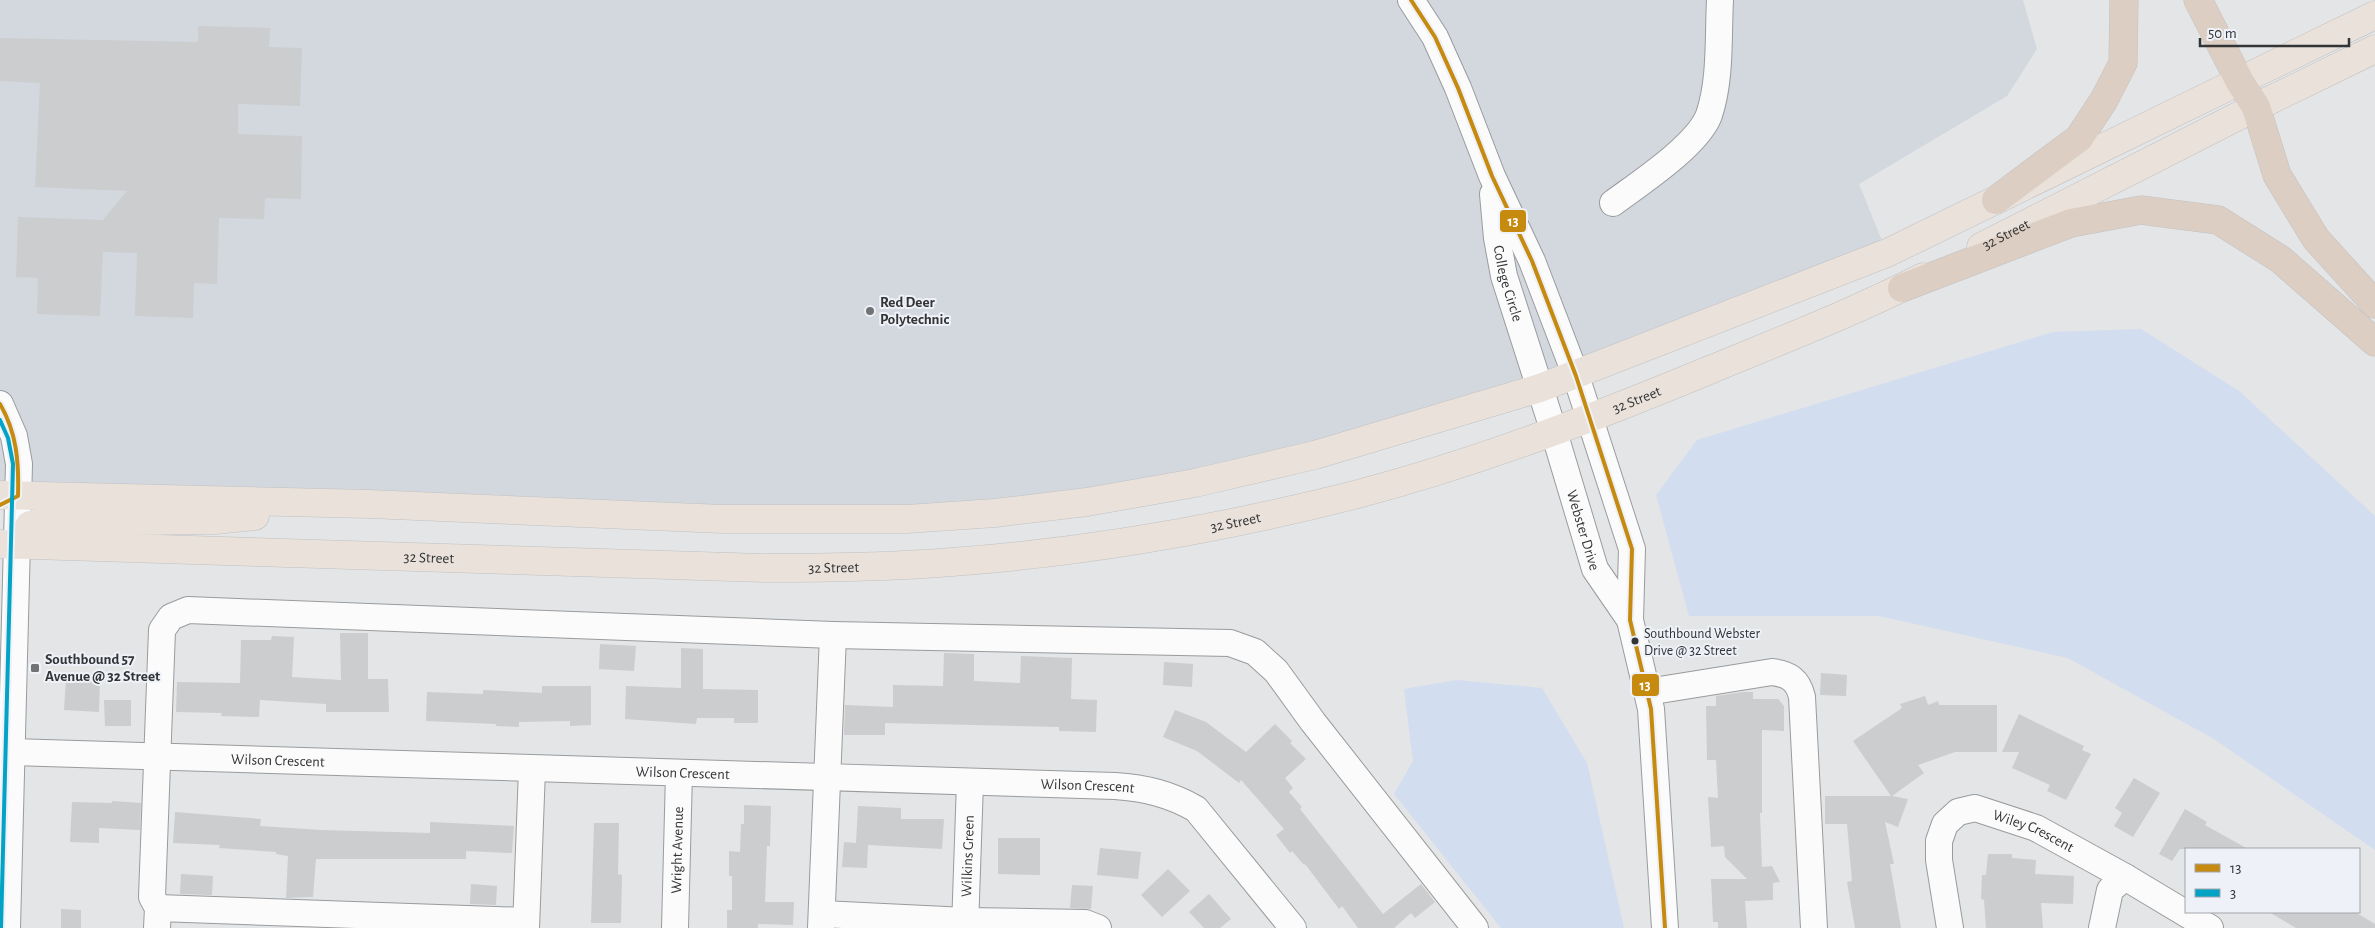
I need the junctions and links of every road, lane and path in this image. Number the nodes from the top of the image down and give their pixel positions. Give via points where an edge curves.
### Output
1 (1412, 0) edge
2 (1720, 0) edge
3 (2124, 0) edge
4 (2198, 0) edge
5 (2368, 19) edge
6 (2369, 53) edge
7 (2240, 82) junction
8 (2256, 107) junction
9 (1492, 176) junction
10 (1996, 200) junction
11 (1614, 203) dead end
12 (1902, 288) junction
13 (2375, 304) edge
14 (2375, 342) edge
15 (1576, 376) junction
16 (1540, 388) junction
17 (0, 404) edge
18 (1591, 419) junction
19 (1554, 432) junction
20 (6, 498) edge
21 (369, 504) junction
22 (9, 545) edge
23 (1630, 620) junction
24 (834, 635) junction
25 (1647, 692) junction
26 (12, 752) junction
27 (158, 757) junction
28 (532, 769) junction
29 (679, 773) junction
30 (828, 778) junction
31 (970, 782) junction
32 (2125, 877) junction
33 (157, 918) edge
34 (821, 921) edge
35 (526, 924) edge
36 (965, 925) edge
37 (6, 928) edge
38 (675, 928) edge
39 (1098, 928) edge
40 (1294, 928) edge
41 (1476, 928) edge
42 (1664, 928) edge
43 (1814, 928) edge
44 (1950, 928) edge
45 (2102, 928) edge
46 (2210, 928) edge

1 - 9 street, College Circle via 1435,37
2 - 11 street via 1715,89 1708,116 1686,146
3 - 10 highway via 2123,63 2104,100 2078,138
4 - 7 highway
5 - 7 main road
6 - 8 main road, 32 Street
7 - 8 highway
7 - 10 main road
8 - 12 main road, 32 Street
8 - 13 highway via 2277,175 2316,239
9 - 15 street, College Circle via 1532,261
9 - 16 street, College Circle via 1504,276
10 - 15 main road via 1888,253
12 - 14 highway via 2071,223 2141,210 2218,220 2280,259
12 - 18 main road, 32 Street
15 - 16 main road
15 - 18 street, College Circle
16 - 19 street, College Circle
16 - 21 main road via 1316,455 1195,483 1087,502 995,513 907,519 742,519
17 - 20 street via 18,450
18 - 19 main road, 32 Street
18 - 23 street, Webster Drive via 1632,549
19 - 22 main road, 32 Street via 1360,493 1282,512 1130,540 953,562 860,568 764,568
19 - 23 street, Webster Drive via 1595,569
20 - 21 main road
20 - 22 street
21 - 22 main road via 215,520 42,522 30,526
22 - 26 street
23 - 25 street, Webster Drive
24 - 27 street via 188,610 170,617 162,630
24 - 30 street
24 - 41 street via 1230,643 1255,652 1276,671
25 - 42 street, Webster Drive via 1651,709
25 - 43 street via 1772,672 1784,673 1794,679 1802,697
26 - 27 street, Wilson Crescent
26 - 37 street
27 - 28 street, Wilson Crescent
27 - 33 street via 152,897
28 - 29 street, Wilson Crescent
28 - 35 street
29 - 30 street, Wilson Crescent
29 - 38 street, Wright Avenue
30 - 31 street, Wilson Crescent
30 - 34 street
31 - 36 street, Wilkins Green
31 - 40 street, Wilson Crescent via 1132,787 1182,801 1209,822
32 - 44 street, Wiley Crescent via 2036,828 1976,808 1958,812 1945,824 1939,840
32 - 45 street via 2110,890
32 - 46 street, Wiley Crescent
33 - 35 street
34 - 36 street
36 - 39 street via 1085,923

